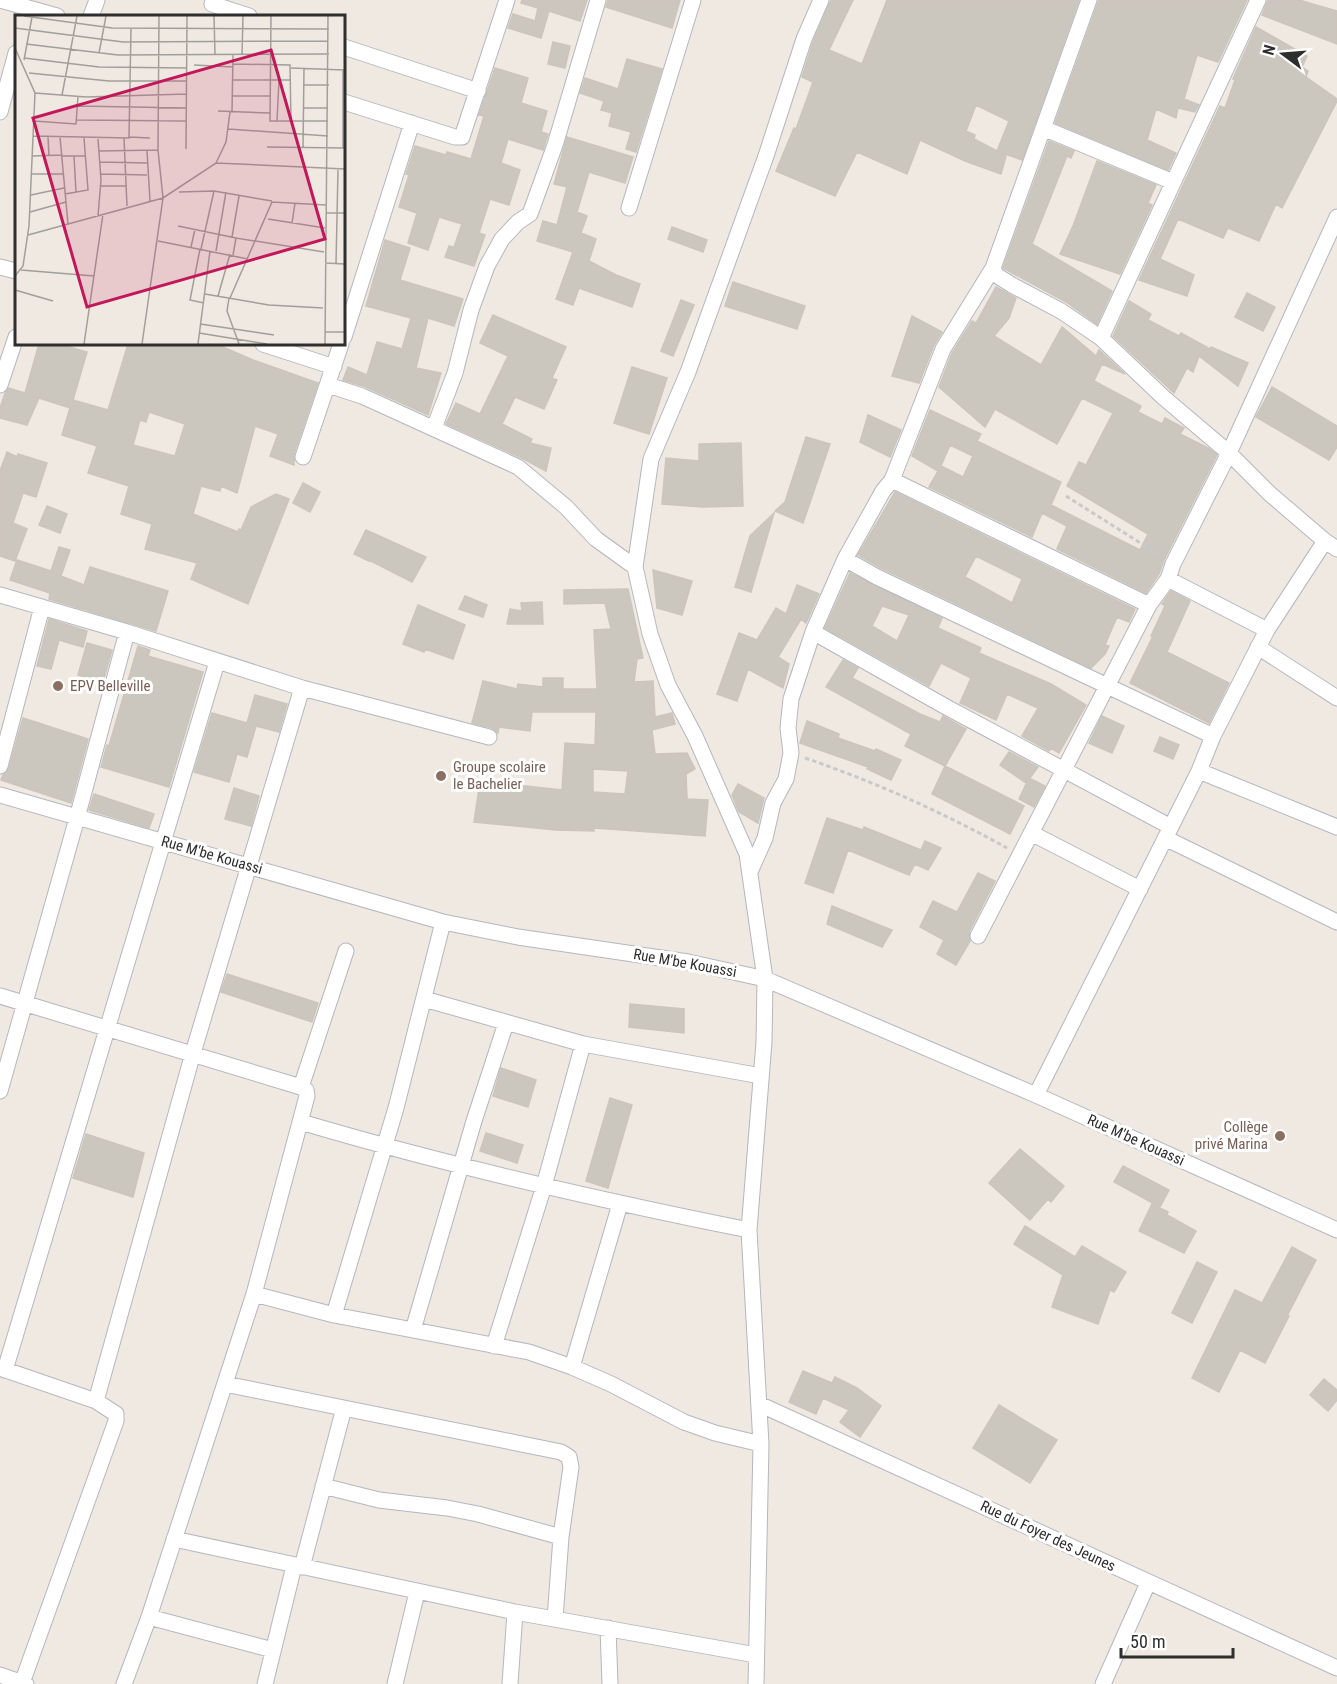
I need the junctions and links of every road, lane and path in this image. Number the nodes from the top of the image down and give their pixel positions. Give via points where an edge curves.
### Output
1 (0, 0) edge
2 (97, 0) edge
3 (598, 0) edge
4 (693, 0) edge
5 (821, 0) edge
6 (1089, 0) edge
7 (1258, 0) edge
8 (502, 1) edge
9 (211, 7) edge
10 (29, 8) edge
11 (54, 15) edge
12 (91, 15) edge
13 (245, 15) edge
14 (345, 47) edge
15 (15, 57) edge
16 (478, 91) junction
17 (345, 102) edge
18 (0, 112) edge
19 (412, 123) junction
20 (1043, 128) junction
21 (1173, 182) junction
22 (629, 208) dead end
23 (1337, 217) edge
24 (0, 267) edge
25 (993, 268) junction
26 (15, 271) edge
27 (345, 334) edge
28 (1101, 338) junction
29 (15, 340) edge
30 (266, 345) edge
31 (341, 345) edge
32 (334, 367) junction
33 (0, 385) edge
34 (328, 385) junction
35 (434, 428) junction
36 (1229, 453) junction
37 (303, 457) dead end
38 (892, 480) junction
39 (1066, 496) dead end
40 (1331, 545) edge
41 (845, 559) junction
42 (1173, 564) junction
43 (635, 567) junction
44 (1168, 579) junction
45 (0, 595) edge
46 (1149, 605) junction
47 (42, 607) junction
48 (1267, 630) junction
49 (127, 632) junction
50 (813, 632) junction
51 (1258, 647) junction
52 (217, 662) junction
53 (1106, 686) junction
54 (302, 688) junction
55 (1337, 698) edge
56 (1214, 736) junction
57 (489, 737) dead end
58 (791, 753) junction
59 (0, 766) edge
60 (1062, 770) junction
61 (1199, 771) junction
62 (0, 795) edge
63 (77, 818) junction
64 (1337, 827) edge
65 (1168, 832) junction
66 (1031, 833) junction
67 (163, 841) junction
68 (1019, 855) junction
69 (250, 866) junction
70 (750, 872) junction
71 (1140, 890) junction
72 (443, 922) junction
73 (1337, 922) edge
74 (978, 936) dead end
75 (346, 951) dead end
76 (765, 979) junction
77 (0, 996) edge
78 (424, 999) junction
79 (24, 1003) junction
80 (506, 1023) junction
81 (108, 1027) junction
82 (583, 1044) junction
83 (193, 1053) junction
84 (761, 1076) junction
85 (302, 1086) junction
86 (0, 1091) edge
87 (1036, 1095) junction
88 (301, 1122) junction
89 (384, 1147) junction
90 (461, 1166) junction
91 (544, 1186) junction
92 (620, 1204) junction
93 (749, 1230) junction
94 (1337, 1230) edge
95 (254, 1294) junction
96 (334, 1315) junction
97 (413, 1330) junction
98 (494, 1346) junction
99 (572, 1367) junction
100 (2, 1369) edge
101 (225, 1384) junction
102 (96, 1401) junction
103 (759, 1404) junction
104 (344, 1408) junction
105 (760, 1444) junction
106 (324, 1486) junction
107 (561, 1537) junction
108 (174, 1539) junction
109 (298, 1566) junction
110 (1148, 1583) junction
111 (417, 1592) junction
112 (515, 1612) junction
113 (149, 1617) junction
114 (555, 1619) junction
115 (608, 1628) junction
116 (273, 1650) junction
117 (756, 1655) junction
118 (1337, 1668) edge
119 (0, 1675) edge
120 (24, 1683) edge
121 (124, 1684) edge
122 (265, 1684) edge
123 (395, 1684) edge
124 (510, 1684) edge
125 (610, 1684) edge
126 (756, 1684) edge
127 (1103, 1684) edge

1 - 10 street
2 - 12 street
3 - 35 street via 530,214 502,239 487,266
4 - 22 street
5 - 43 street via 703,331 651,459
6 - 20 street
7 - 21 street
8 - 16 street
9 - 13 street
10 - 11 street
14 - 16 street
15 - 18 street
16 - 19 street via 462,137
17 - 19 street
19 - 27 street
20 - 21 street
20 - 25 street
21 - 28 street
23 - 36 street
24 - 26 street
25 - 28 street via 996,275
25 - 38 street via 944,349
28 - 36 street
29 - 33 street
30 - 32 street
31 - 32 street
32 - 34 street
34 - 35 street
34 - 37 street
35 - 43 street via 518,467 566,507 596,539
36 - 40 street
36 - 42 street
38 - 41 street
38 - 46 street
39 - 42 path
40 - 48 street
41 - 50 street
41 - 53 street
42 - 44 street
43 - 70 street via 650,634 668,685 747,854
44 - 46 street
44 - 48 street
45 - 47 street
46 - 53 street
47 - 49 street
47 - 59 street
48 - 51 street
49 - 52 street
49 - 63 street
50 - 58 street via 791,699
50 - 60 street
51 - 55 street
51 - 56 street
52 - 54 street
52 - 67 street
53 - 56 street
53 - 60 street
54 - 57 street
54 - 69 street
56 - 61 street
58 - 68 path via 912,800
58 - 70 street via 786,779 773,803 765,838
60 - 65 street
60 - 66 street
61 - 64 street
61 - 65 street
62 - 63 street, Rue M'be Kouassi
63 - 67 street, Rue M'be Kouassi
63 - 79 street
65 - 71 street
65 - 73 street
66 - 68 street
66 - 71 street
67 - 69 street, Rue M'be Kouassi
67 - 81 street
68 - 74 street
69 - 72 street, Rue M'be Kouassi
69 - 83 street
70 - 76 street
71 - 87 street
72 - 76 street, Rue M'be Kouassi via 688,962
72 - 78 street
75 - 85 street
76 - 84 street
76 - 87 street, Rue M'be Kouassi
77 - 79 street
78 - 80 street
78 - 89 street
79 - 81 street
79 - 86 street
80 - 82 street
80 - 90 street
81 - 83 street
81 - 100 street
82 - 84 street
82 - 91 street
83 - 85 street
83 - 102 street
84 - 93 street
85 - 88 street via 307,1096
87 - 94 street, Rue M'be Kouassi
88 - 89 street
88 - 95 street
89 - 90 street
89 - 96 street
90 - 91 street
90 - 97 street
91 - 92 street
91 - 98 street
92 - 93 street
92 - 99 street
93 - 103 street
95 - 96 street
95 - 101 street
96 - 97 street
97 - 98 street
98 - 99 street via 529,1352
99 - 105 street via 684,1422
100 - 102 street
101 - 104 street
101 - 108 street
102 - 120 street via 116,1414 116,1421
103 - 105 street
103 - 110 street, Rue du Foyer des Jeunes
104 - 106 street
104 - 107 street via 561,1452 569,1457 571,1467
105 - 117 street
106 - 107 street via 379,1500 478,1514
106 - 109 street
107 - 114 street
108 - 109 street
108 - 113 street
109 - 111 street
109 - 116 street
110 - 118 street, Rue du Foyer des Jeunes
110 - 127 street
111 - 112 street
111 - 123 street
112 - 114 street
112 - 124 street
113 - 116 street
113 - 121 street
114 - 115 street
115 - 117 street
115 - 125 street
116 - 122 street
117 - 126 street
119 - 120 street

